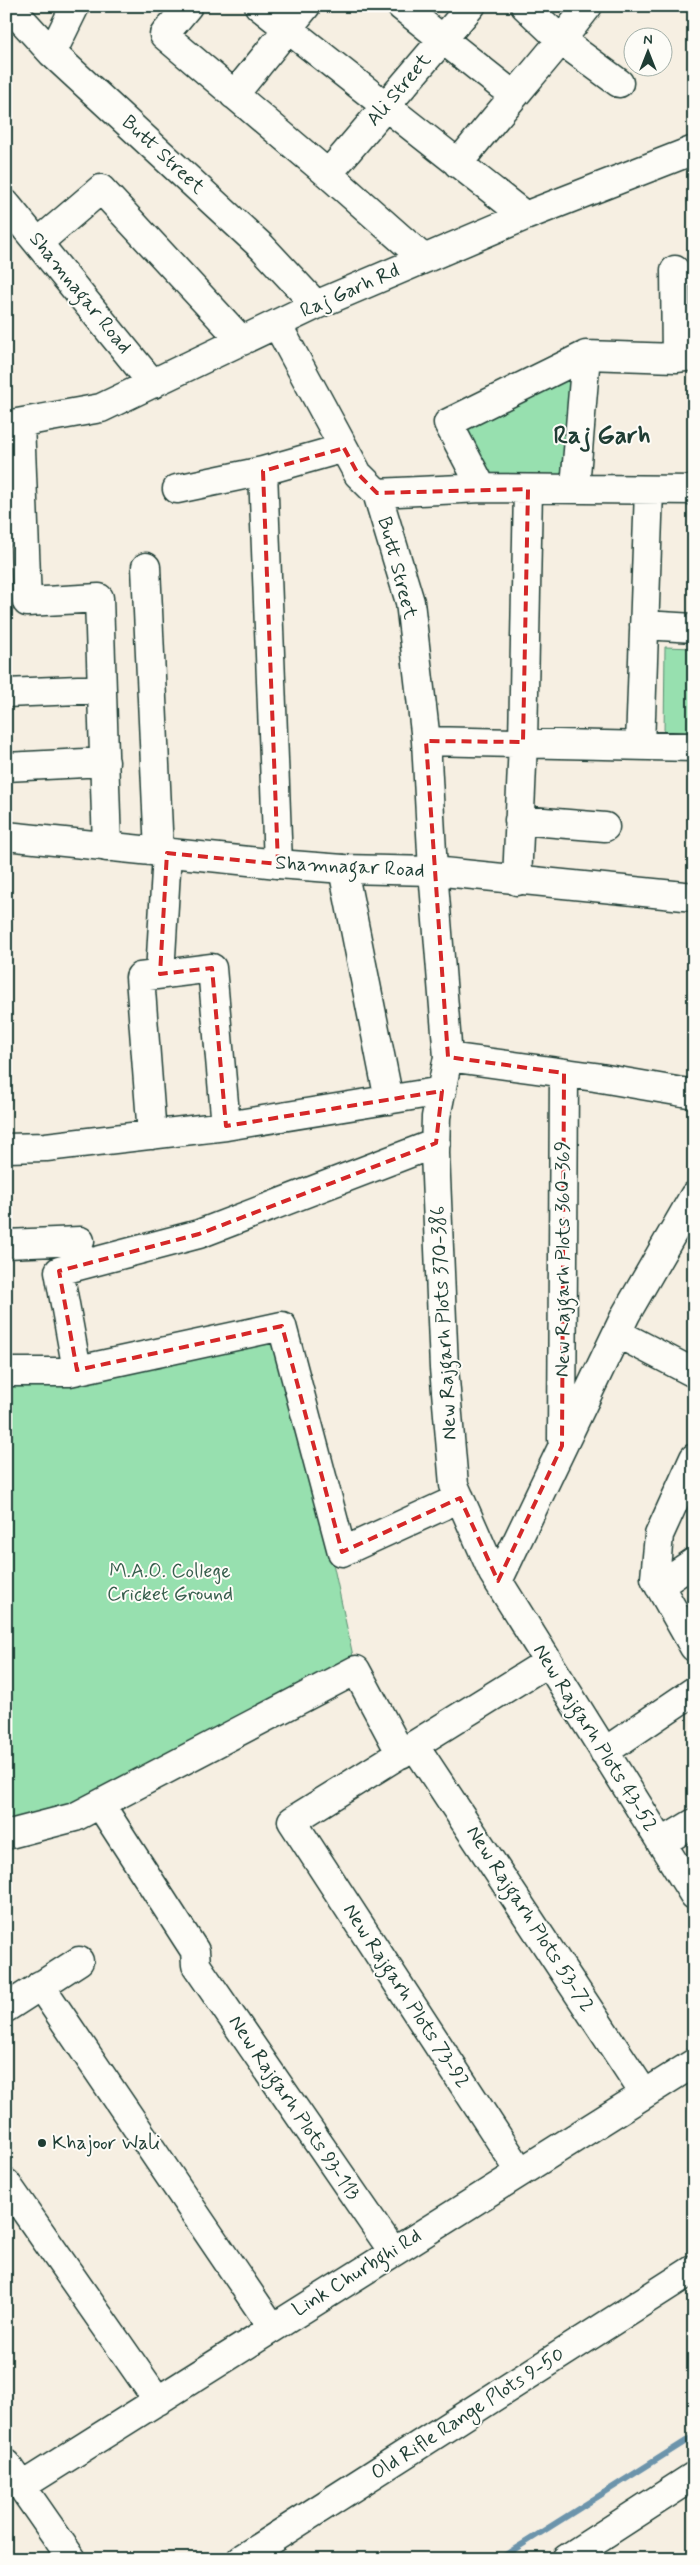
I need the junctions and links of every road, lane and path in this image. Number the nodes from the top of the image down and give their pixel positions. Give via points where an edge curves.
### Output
1 (9, 6) edge
2 (75, 6) edge
3 (188, 6) edge
4 (259, 6) edge
5 (306, 6) edge
6 (401, 6) edge
7 (470, 6) edge
8 (525, 6) edge
9 (588, 6) edge
10 (288, 29) junction
11 (442, 39) junction
12 (562, 41) junction
13 (52, 53) junction
14 (619, 83) dead end
15 (234, 95) junction
16 (512, 95) junction
17 (386, 106) junction
18 (693, 152) edge
19 (458, 164) junction
20 (328, 174) junction
21 (6, 204) edge
22 (525, 216) junction
23 (39, 242) junction
24 (424, 259) junction
25 (675, 270) dead end
26 (316, 305) junction
27 (277, 324) junction
28 (242, 341) junction
29 (586, 355) junction
30 (685, 357) edge
31 (153, 384) junction
32 (13, 424) edge
33 (344, 448) junction
34 (263, 471) junction
35 (575, 487) junction
36 (482, 488) junction
37 (177, 489) dead end
38 (528, 489) junction
39 (649, 490) junction
40 (694, 490) edge
41 (377, 493) junction
42 (146, 567) dead end
43 (644, 625) junction
44 (694, 628) edge
45 (102, 689) junction
46 (6, 693) edge
47 (426, 740) junction
48 (523, 742) junction
49 (640, 745) junction
50 (694, 746) edge
51 (105, 762) junction
52 (6, 767) edge
53 (519, 820) junction
54 (604, 827) dead end
55 (6, 836) edge
56 (107, 847) junction
57 (163, 852) junction
58 (278, 864) junction
59 (343, 869) junction
60 (434, 870) junction
61 (517, 881) junction
62 (694, 897) edge
63 (160, 974) junction
64 (448, 1057) junction
65 (564, 1073) junction
66 (442, 1091) junction
67 (694, 1094) edge
68 (389, 1100) junction
69 (226, 1126) junction
70 (152, 1135) junction
71 (436, 1143) junction
72 (6, 1148) edge
73 (694, 1196) edge
74 (683, 1235) edge
75 (80, 1241) dead end
76 (6, 1244) edge
77 (617, 1333) junction
78 (76, 1370) junction
79 (6, 1372) edge
80 (694, 1373) edge
81 (562, 1446) junction
82 (694, 1458) edge
83 (460, 1498) junction
84 (694, 1562) edge
85 (498, 1581) junction
86 (660, 1586) junction
87 (694, 1647) edge
88 (548, 1662) junction
89 (694, 1691) edge
90 (408, 1750) junction
91 (604, 1752) junction
92 (100, 1804) junction
93 (694, 1823) edge
94 (6, 1835) edge
95 (662, 1843) junction
96 (694, 1895) edge
97 (79, 1961) dead end
98 (40, 1986) junction
99 (6, 2008) edge
100 (694, 2063) edge
101 (644, 2093) junction
102 (520, 2170) junction
103 (6, 2183) edge
104 (392, 2250) junction
105 (694, 2269) edge
106 (272, 2327) junction
107 (158, 2401) junction
108 (14, 2475) edge
109 (694, 2476) edge
110 (72, 2559) edge
111 (241, 2559) edge
112 (566, 2559) edge

1 - 13 street, Butt Street
2 - 13 street
3 - 15 street via 164,35
4 - 10 street
5 - 10 street
6 - 11 street
7 - 11 street, Ali Street
8 - 12 street
9 - 12 street
10 - 15 street
10 - 17 street
11 - 16 street
11 - 17 street, Ali Street
12 - 14 street
12 - 16 street
13 - 26 street, Butt Street via 262,247
15 - 20 street
16 - 19 street
17 - 19 street
17 - 20 street, Ali Street
18 - 22 street, Raj Garh Rd
19 - 22 street
20 - 24 street
21 - 23 street, Shamnagar Road
22 - 24 street, Raj Garh Rd
23 - 28 street via 101,189
23 - 31 street, Shamnagar Road
24 - 26 street, Raj Garh Rd
25 - 30 street
26 - 27 street, Raj Garh Rd
27 - 28 street, Raj Garh Rd
27 - 33 street, Butt Street
28 - 31 street, Raj Garh Rd
29 - 30 street
29 - 35 street
29 - 36 street via 448,423
31 - 32 street, Raj Garh Rd via 101,408
32 - 45 street via 26,602 99,598
33 - 34 street
33 - 41 street, Butt Street via 358,474
34 - 37 street
34 - 58 street
35 - 38 street
35 - 39 street
36 - 38 street
36 - 41 street
38 - 48 street
39 - 40 street
39 - 43 street
41 - 47 street, Butt Street via 410,602
42 - 57 street
43 - 44 street
43 - 49 street
45 - 46 street
45 - 51 street
47 - 48 street
47 - 60 street, Butt Street
48 - 49 street
48 - 53 street
49 - 50 street
51 - 52 street
51 - 56 street
53 - 54 street
53 - 61 street
55 - 56 street, Shamnagar Road
56 - 57 street, Shamnagar Road
57 - 58 street, Shamnagar Road
57 - 63 street
58 - 59 street, Shamnagar Road
59 - 60 street, Shamnagar Road
59 - 68 street
60 - 61 street, Shamnagar Road
60 - 64 street, Butt Street
61 - 62 street, Shamnagar Road
63 - 69 street via 212,968
63 - 70 street via 140,977
64 - 65 street
64 - 66 street, New Rajgarh Plots 370-386
65 - 67 street
65 - 81 street, New Rajgarh Plots 360-369
66 - 68 street
66 - 71 street, New Rajgarh Plots 370-386 via 436,1117
68 - 69 street
69 - 70 street
70 - 72 street via 46,1147
71 - 78 street via 199,1234 59,1272
71 - 83 street, New Rajgarh Plots 370-386 via 444,1368 454,1485
73 - 74 street
74 - 77 street
75 - 76 street
77 - 80 street
77 - 81 street
78 - 79 street
78 - 83 street via 282,1326 342,1552
81 - 85 street
82 - 86 street via 659,1535 655,1578
83 - 85 street, New Rajgarh Plots 370-386
84 - 86 street
85 - 88 street, New Rajgarh Plots 43-52
86 - 87 street
88 - 90 street
88 - 91 street, New Rajgarh Plots 43-52
89 - 91 street
90 - 92 street, New Rajgarh Plots 53-72 via 356,1670
90 - 101 street, New Rajgarh Plots 53-72
90 - 102 street, New Rajgarh Plots 73-92 via 292,1821
91 - 95 street, New Rajgarh Plots 43-52
92 - 94 street via 75,1816
92 - 104 street, New Rajgarh Plots 93-113 via 195,1951 196,1965
93 - 95 street
95 - 96 street, New Rajgarh Plots 43-52
97 - 98 street
98 - 99 street
98 - 106 street
100 - 101 street, Link Churbghi Rd
101 - 102 street, Link Churbghi Rd
102 - 104 street, Link Churbghi Rd
103 - 107 street
104 - 106 street, Link Churbghi Rd
105 - 111 street, Old Rifle Range Plots 9-50
106 - 107 street, Link Churbghi Rd
107 - 108 street, Link Churbghi Rd
108 - 110 street
109 - 112 street

